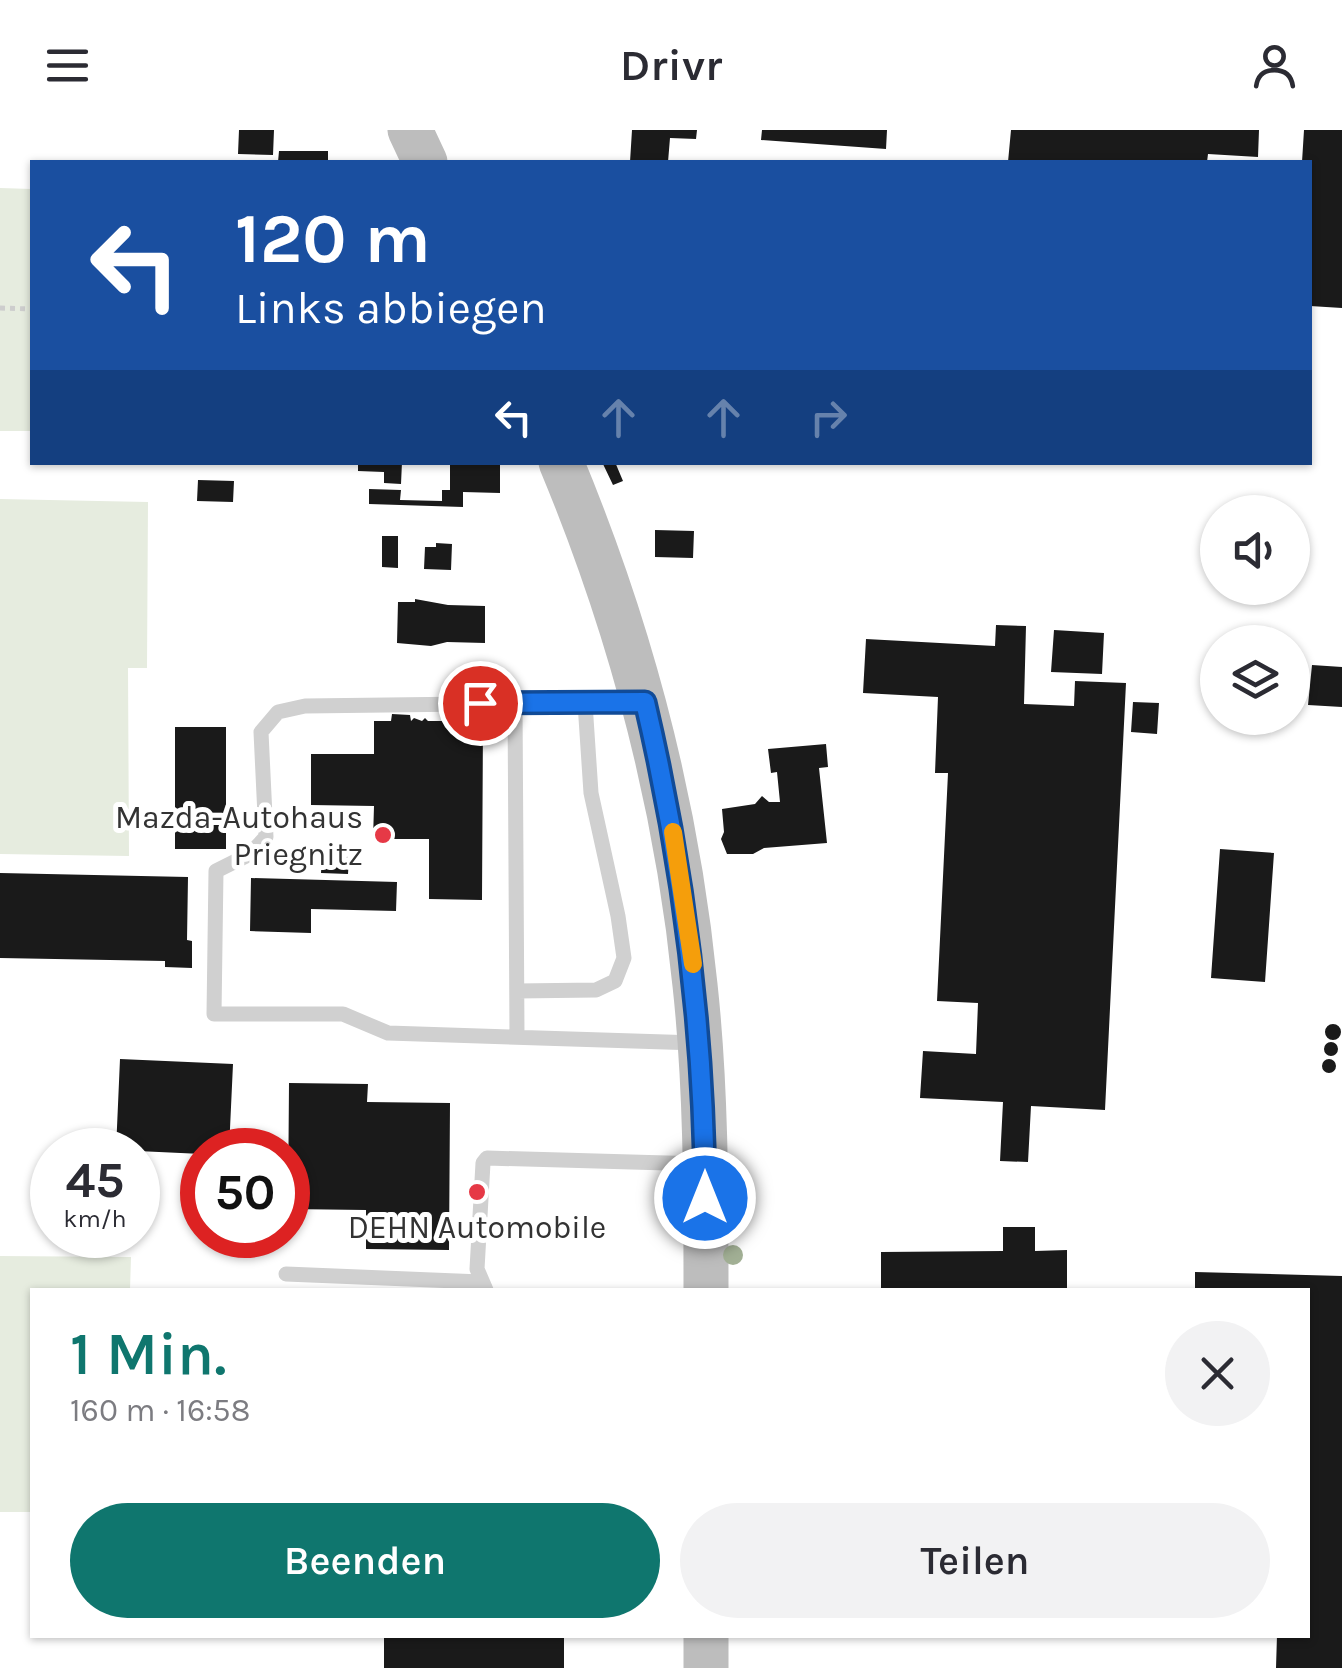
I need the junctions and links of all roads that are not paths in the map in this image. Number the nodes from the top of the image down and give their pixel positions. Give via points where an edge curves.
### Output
1 (410, 130) edge
2 (424, 160) edge
3 (563, 465) edge
4 (515, 702) junction
5 (645, 702) junction
6 (585, 704) junction
7 (517, 991) junction
8 (517, 1036) junction
9 (700, 1044) junction
10 (705, 1164) junction
11 (286, 1274) dead end
12 (484, 1286) edge
13 (706, 1288) edge
14 (706, 1638) edge
15 (706, 1668) edge

1 - 2 main road
3 - 5 main road
4 - 6 lane
4 - 7 lane
4 - 8 lane via 278,712 261,732 266,836 250,854 216,871 214,1014 343,1014 388,1033
5 - 6 lane
5 - 9 main road via 681,875
6 - 7 lane via 590,793 624,958 615,981 596,990
7 - 8 lane
8 - 9 lane
9 - 10 main road
10 - 12 lane via 487,1158 477,1269
10 - 13 main road
11 - 12 lane
14 - 15 main road

